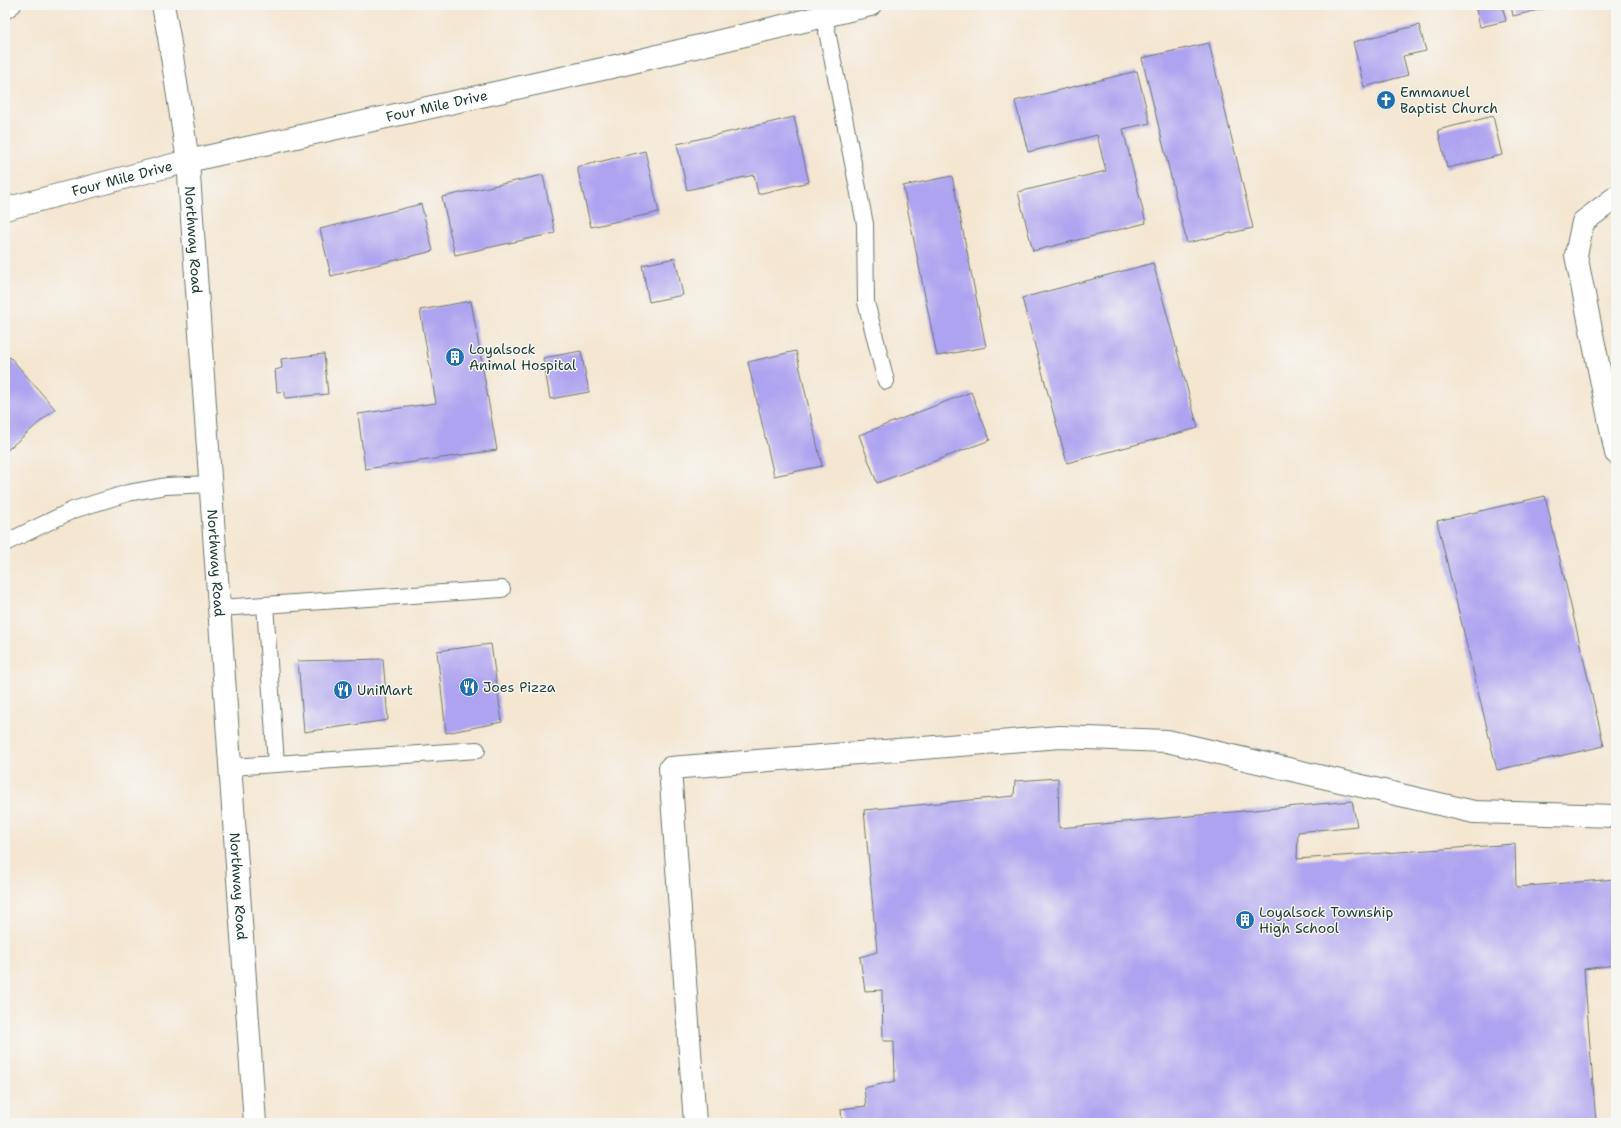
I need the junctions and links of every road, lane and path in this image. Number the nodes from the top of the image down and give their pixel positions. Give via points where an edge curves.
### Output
1 (13, 5) edge
2 (163, 5) edge
3 (870, 5) edge
4 (5, 11) edge
5 (824, 16) junction
6 (188, 161) junction
7 (1616, 197) edge
8 (5, 210) edge
9 (886, 381) dead end
10 (1616, 453) edge
11 (210, 484) junction
12 (5, 543) edge
13 (502, 589) dead end
14 (265, 605) junction
15 (219, 608) junction
16 (477, 750) dead end
17 (276, 764) junction
18 (230, 767) junction
19 (1616, 816) edge
20 (255, 1123) edge
21 (695, 1123) edge

1 - 4 lane
2 - 6 street, Northway Road
3 - 5 street, Four Mile Drive
5 - 6 street, Four Mile Drive via 616,66
5 - 9 lane via 865,224 866,302
6 - 8 street, Four Mile Drive
6 - 11 street, Northway Road
7 - 10 street via 1583,222 1576,255
11 - 12 lane via 166,486 128,493 73,510
11 - 15 street, Northway Road
13 - 14 lane
14 - 15 lane
14 - 17 lane
15 - 18 street, Northway Road
16 - 17 lane
17 - 18 lane
18 - 20 street, Northway Road
19 - 21 street via 1474,812 1168,741 1060,737 670,768

